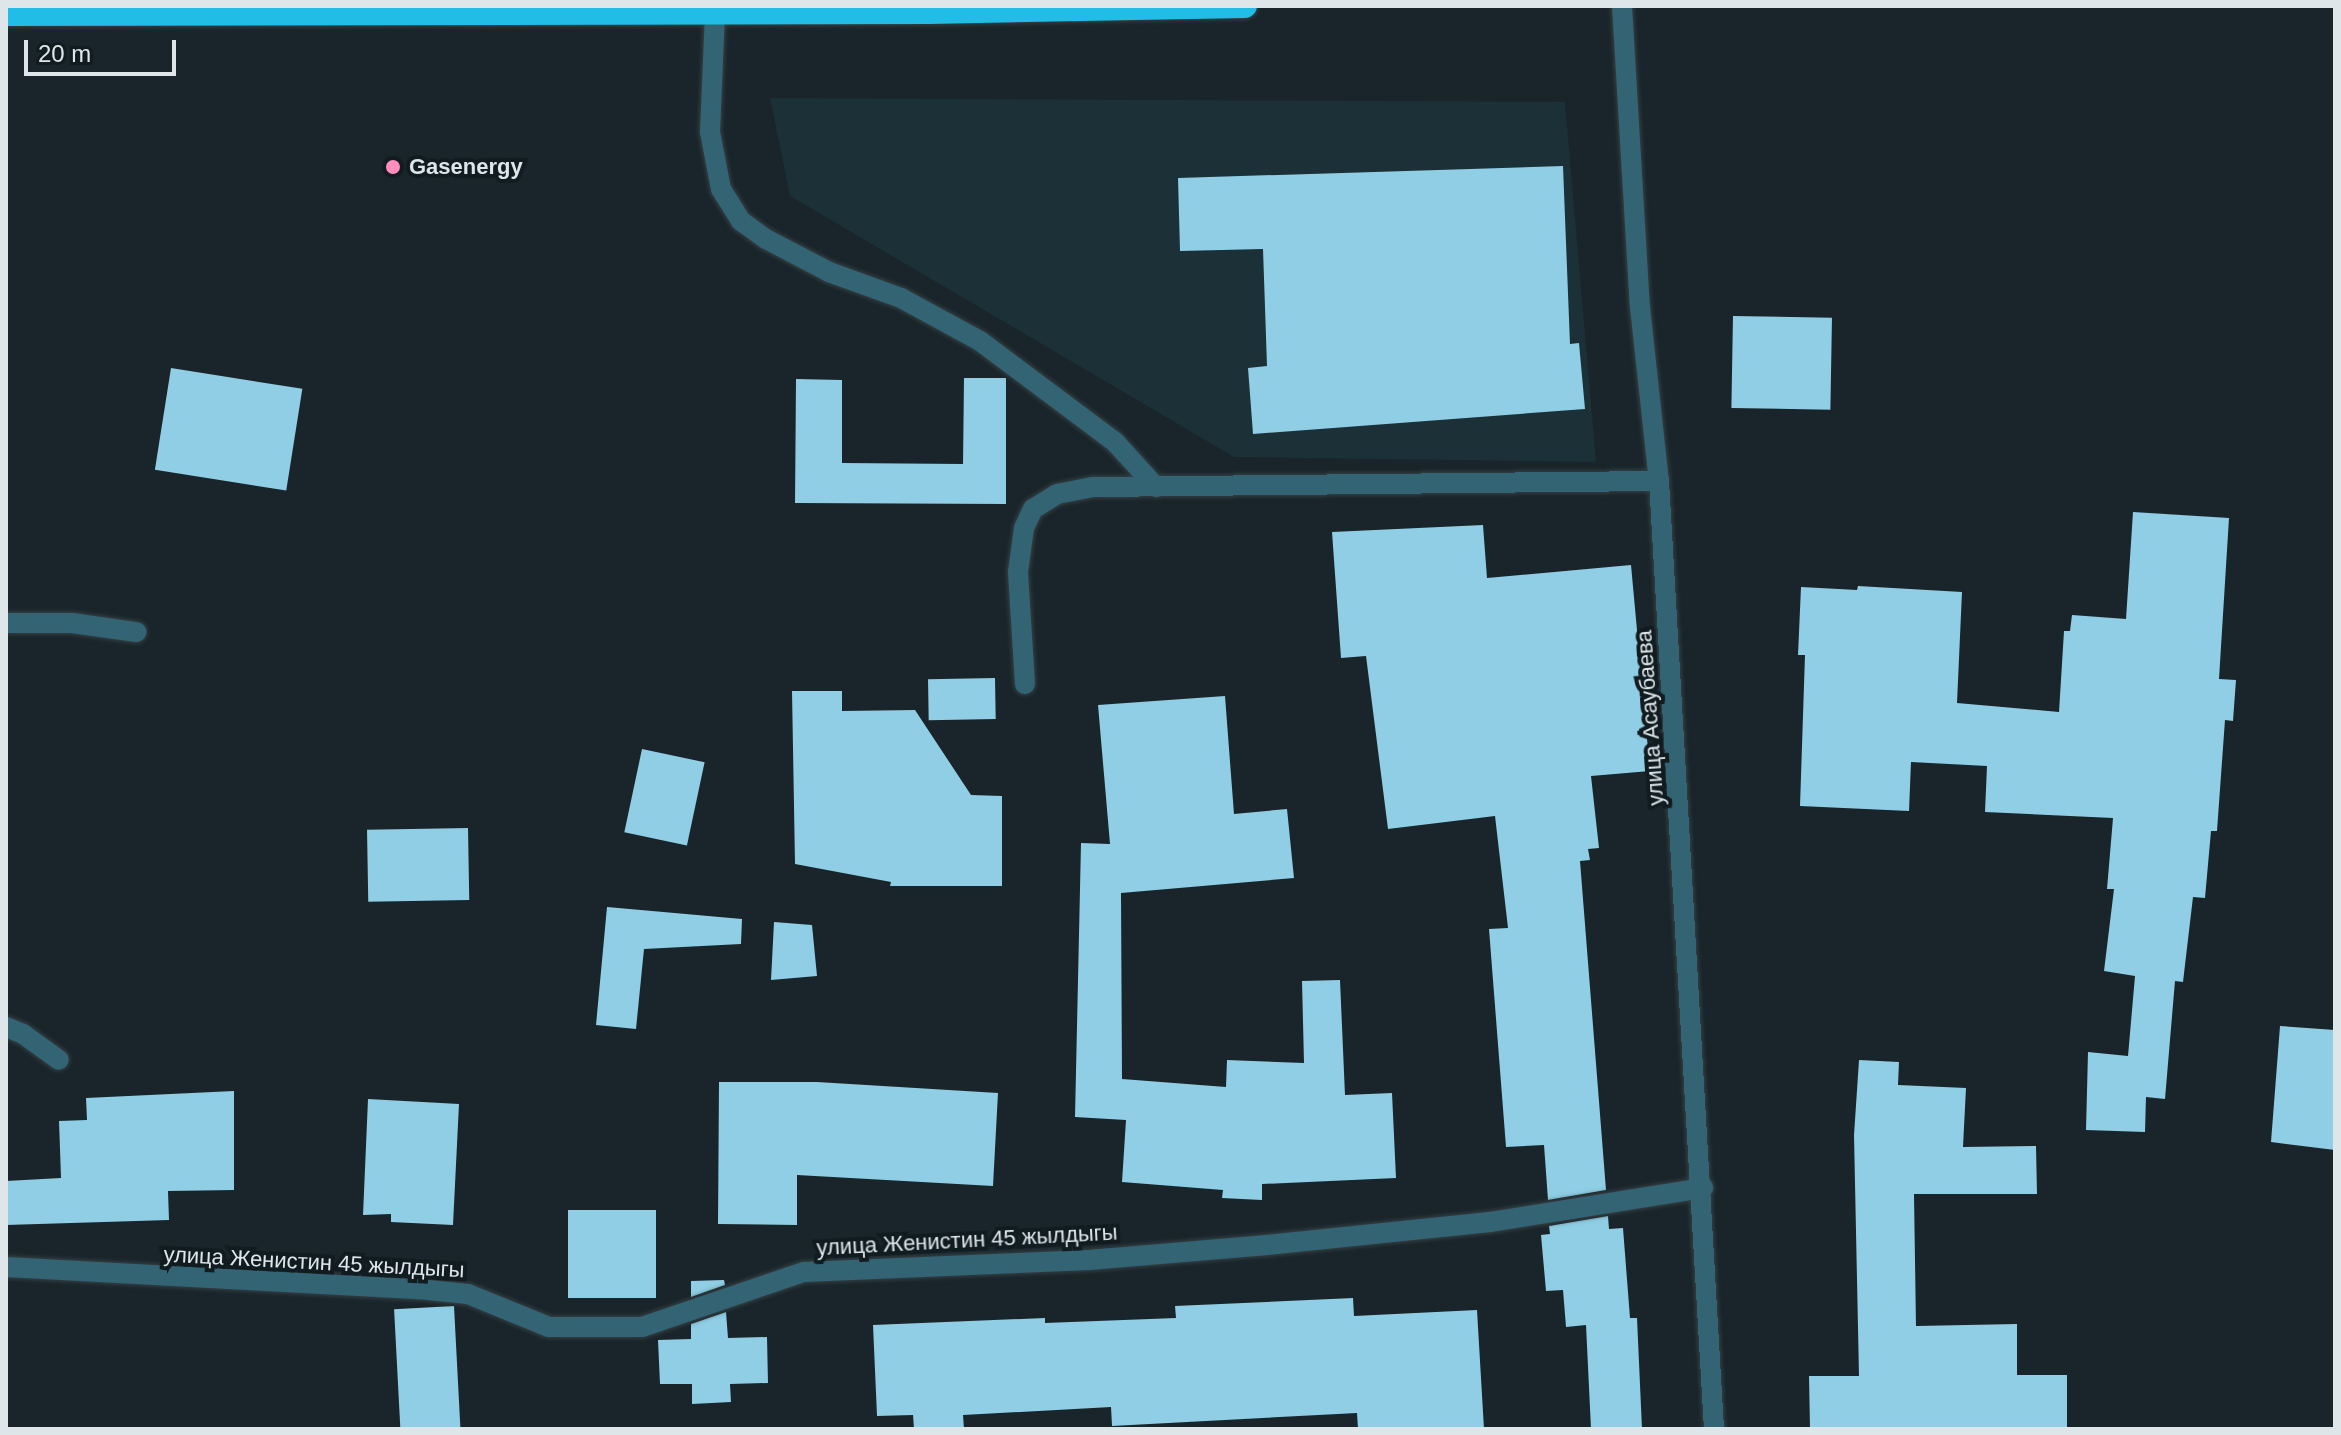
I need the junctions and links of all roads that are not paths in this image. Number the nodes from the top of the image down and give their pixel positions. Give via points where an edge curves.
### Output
1 (1245, 6) edge
2 (1622, 6) edge
3 (928, 9) edge
4 (308, 10) edge
5 (715, 13) junction
6 (6, 14) edge
7 (1659, 481) junction
8 (1156, 487) junction
9 (6, 623) edge
10 (136, 632) dead end
11 (1025, 684) dead end
12 (6, 1027) edge
13 (59, 1060) dead end
14 (1703, 1188) junction
15 (6, 1267) edge
16 (1714, 1429) edge

1 - 3 highway
2 - 7 street, улица Асаубаева via 1640,307
3 - 5 highway
4 - 5 highway
4 - 6 highway
5 - 8 street via 710,132 721,189 741,221 829,272 901,298 980,341 1115,442
7 - 8 street
7 - 14 street, улица Асаубаева
8 - 11 street via 1093,487 1057,494 1033,509 1024,528 1018,572
9 - 10 street via 72,623
12 - 13 street
14 - 15 street, улица Женистин 45 жылдыгы via 1490,1222 1252,1246 1089,1260 804,1272 642,1327 549,1327 468,1294 428,1290
14 - 16 street, улица Асаубаева

